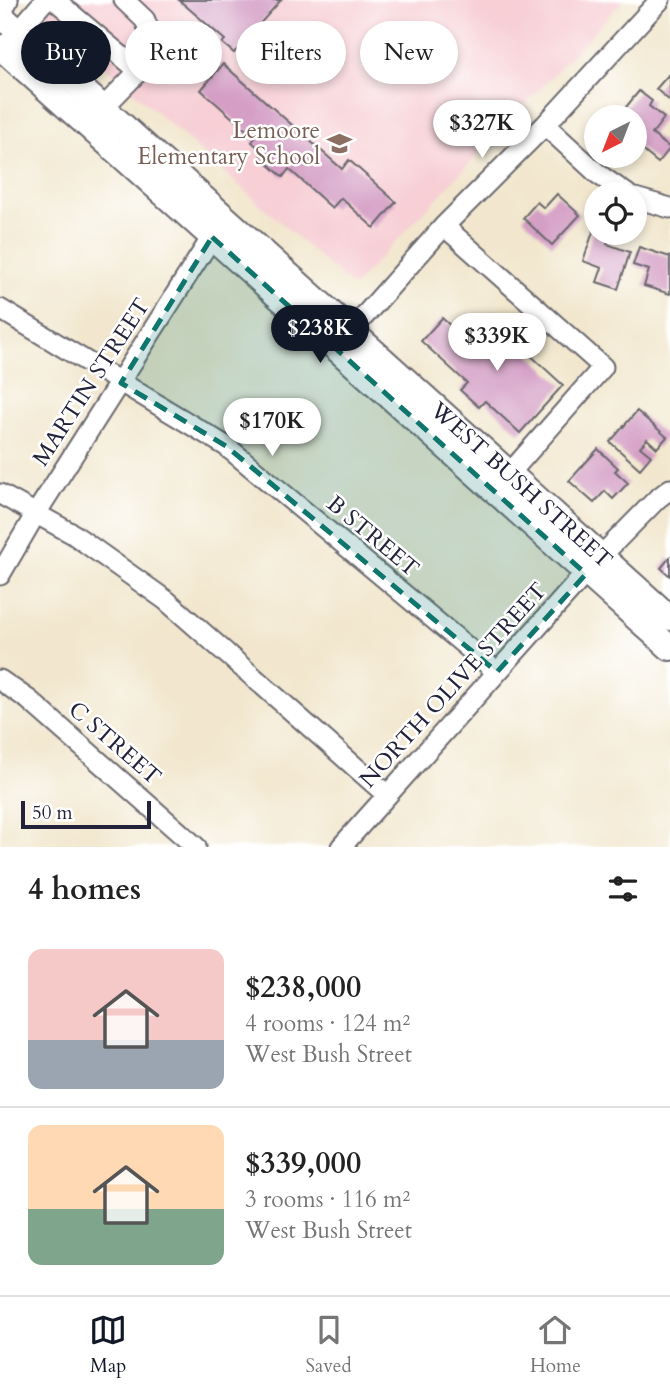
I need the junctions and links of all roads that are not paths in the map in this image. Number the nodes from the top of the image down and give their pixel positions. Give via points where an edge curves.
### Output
1 (8, 0) edge
2 (45, 0) edge
3 (55, 0) edge
4 (124, 0) edge
5 (660, 0) edge
6 (145, 21) edge
7 (4, 29) edge
8 (125, 59) edge
9 (126, 84) edge
10 (95, 116) junction
11 (545, 125) junction
12 (610, 182) edge
13 (647, 201) edge
14 (670, 208) edge
15 (218, 226) junction
16 (444, 226) junction
17 (0, 309) edge
18 (344, 339) junction
19 (121, 383) junction
20 (502, 482) junction
21 (670, 489) edge
22 (0, 494) edge
23 (35, 515) junction
24 (593, 565) junction
25 (0, 575) edge
26 (670, 618) edge
27 (670, 648) edge
28 (497, 672) junction
29 (0, 680) edge
30 (387, 795) junction
31 (196, 847) edge
32 (341, 847) edge

1 - 7 street
2 - 7 street
3 - 8 street
4 - 6 street
5 - 11 street
7 - 10 main road, WEST BUSH STREET
9 - 10 street
10 - 15 main road, WEST BUSH STREET
11 - 12 street
11 - 16 street
13 - 14 street
15 - 18 main road, WEST BUSH STREET
15 - 19 street, MARTIN STREET
16 - 18 street
16 - 20 street via 603,367
17 - 19 street, B STREET
18 - 20 main road, WEST BUSH STREET
19 - 23 street, MARTIN STREET
19 - 28 street, B STREET via 226,446
20 - 24 main road, WEST BUSH STREET
21 - 24 street, NORTH OLIVE STREET
22 - 23 street
23 - 25 street, MARTIN STREET
23 - 30 street via 72,534 167,601
24 - 26 main road, WEST BUSH STREET
24 - 27 main road, WEST BUSH STREET
24 - 28 street, NORTH OLIVE STREET
28 - 30 street, NORTH OLIVE STREET
29 - 31 street, C STREET via 29,700
30 - 32 street, NORTH OLIVE STREET

